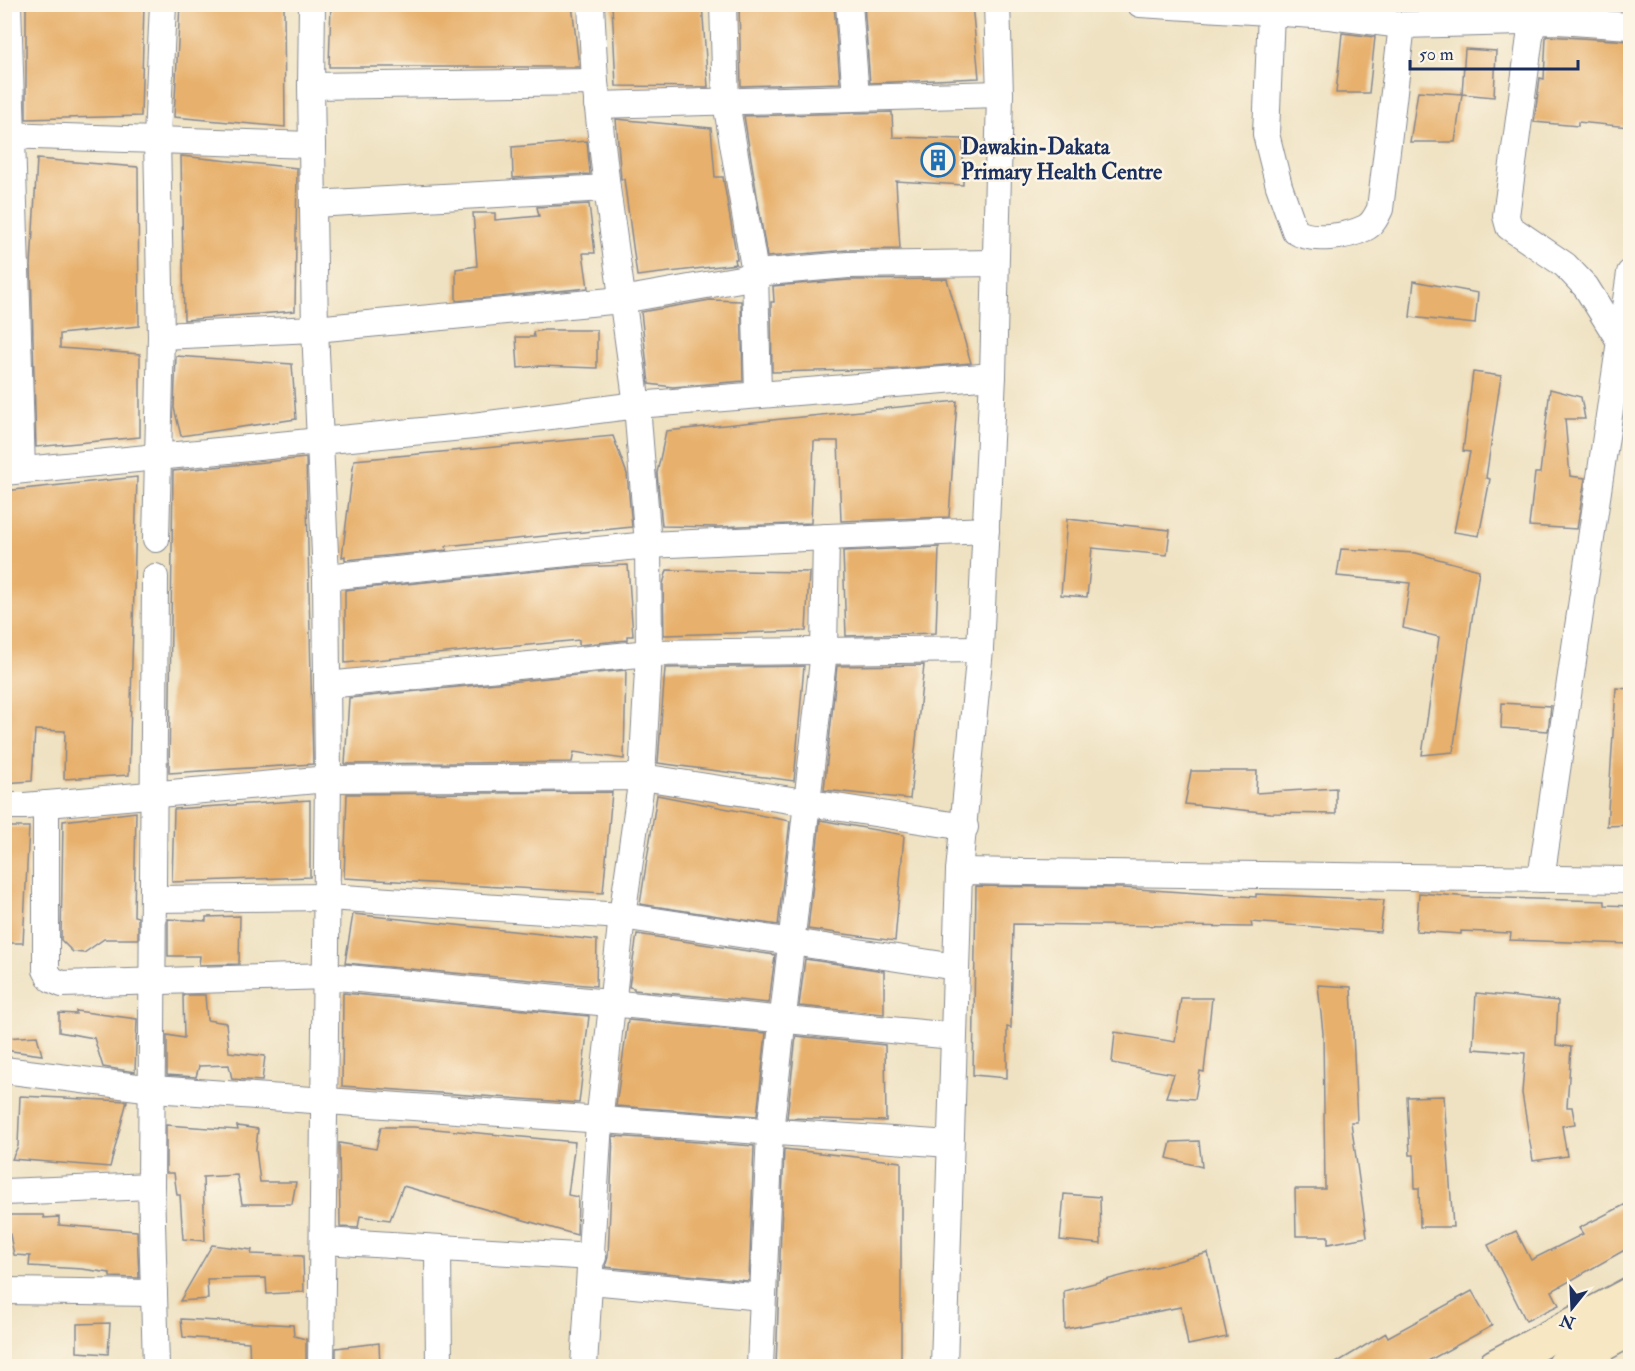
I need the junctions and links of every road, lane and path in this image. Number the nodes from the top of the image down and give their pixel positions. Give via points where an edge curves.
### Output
1 (8, 4) edge
2 (163, 4) edge
3 (312, 4) edge
4 (591, 4) edge
5 (723, 4) edge
6 (849, 4) edge
7 (996, 4) edge
8 (1140, 4) edge
9 (1271, 12) junction
10 (1532, 22) junction
11 (1402, 25) junction
12 (1630, 26) edge
13 (311, 86) junction
14 (596, 93) junction
15 (999, 94) junction
16 (855, 97) junction
17 (726, 102) junction
18 (8, 135) edge
19 (157, 138) junction
20 (312, 145) junction
21 (606, 188) junction
22 (313, 204) junction
23 (995, 263) junction
24 (755, 273) junction
25 (1630, 273) edge
26 (622, 300) junction
27 (315, 328) junction
28 (161, 336) junction
29 (1619, 340) junction
30 (993, 376) junction
31 (758, 394) junction
32 (637, 405) junction
33 (321, 439) junction
34 (158, 457) junction
35 (13, 471) edge
36 (986, 530) junction
37 (826, 537) junction
38 (156, 539) dead end
39 (648, 545) junction
40 (155, 576) dead end
41 (326, 577) junction
42 (980, 649) junction
43 (824, 651) junction
44 (649, 653) junction
45 (327, 685) junction
46 (642, 777) junction
47 (328, 779) junction
48 (153, 793) junction
49 (808, 802) junction
50 (46, 804) junction
51 (4, 806) edge
52 (965, 827) junction
53 (960, 871) junction
54 (1541, 879) junction
55 (1630, 880) edge
56 (328, 897) junction
57 (153, 899) junction
58 (622, 916) junction
59 (792, 940) junction
60 (956, 967) junction
61 (327, 976) junction
62 (152, 982) junction
63 (612, 1001) junction
64 (783, 1018) junction
65 (953, 1036) junction
66 (4, 1070) edge
67 (153, 1089) junction
68 (326, 1100) junction
69 (599, 1122) junction
70 (770, 1132) junction
71 (950, 1144) junction
72 (151, 1186) junction
73 (4, 1192) edge
74 (324, 1241) junction
75 (438, 1248) junction
76 (592, 1269) junction
77 (4, 1292) edge
78 (154, 1293) junction
79 (1630, 1294) edge
80 (762, 1297) junction
81 (1630, 1329) edge
82 (156, 1366) edge
83 (321, 1366) edge
84 (439, 1366) edge
85 (584, 1366) edge
86 (760, 1366) edge
87 (944, 1366) edge
88 (1495, 1366) edge
89 (1564, 1366) edge

1 - 18 street
2 - 19 street
3 - 13 street
4 - 14 street
5 - 17 street
6 - 16 street
7 - 15 street
8 - 9 street
9 - 11 street
9 - 11 street via 1266,134 1295,231 1312,239 1364,229 1380,209
10 - 11 street
10 - 12 street
10 - 29 street via 1506,216 1509,227 1565,265 1586,287
13 - 14 street
13 - 20 street
14 - 17 street
14 - 21 street
15 - 16 street
15 - 23 street
16 - 17 street
17 - 24 street
18 - 19 street
18 - 35 street
19 - 20 street
19 - 28 street
20 - 22 street
21 - 22 street
21 - 26 street
22 - 27 street
23 - 24 street via 848,265
23 - 30 street
24 - 26 street
24 - 31 street
25 - 29 street
26 - 27 street
26 - 32 street
27 - 28 street
27 - 33 street
28 - 34 street
29 - 54 street
30 - 31 street
30 - 36 street
31 - 32 street
32 - 33 street via 473,426
32 - 39 street
33 - 34 street
33 - 41 street
34 - 35 street
34 - 38 street
36 - 37 street
36 - 42 street
37 - 39 street
37 - 43 street
39 - 41 street
39 - 44 street
40 - 48 street
41 - 45 street
42 - 43 street
42 - 52 street
43 - 44 street
43 - 49 street
44 - 45 street
44 - 46 street
45 - 47 street
46 - 47 street
46 - 49 street
46 - 58 street
47 - 48 street
47 - 56 street
48 - 50 street
48 - 57 street
49 - 52 street
49 - 59 street
50 - 51 street
50 - 62 street via 46,970 51,979 62,984
52 - 53 street
53 - 54 street
53 - 60 street
54 - 55 street
56 - 57 street
56 - 58 street
56 - 61 street
57 - 62 street
58 - 59 street
58 - 63 street
59 - 60 street
59 - 64 street
60 - 65 street
61 - 62 street
61 - 63 street
61 - 68 street
62 - 67 street
63 - 64 street
63 - 69 street
64 - 65 street
64 - 70 street
65 - 71 street
66 - 67 street
67 - 68 street
67 - 72 street
68 - 69 street
68 - 74 street
69 - 70 street
69 - 76 street
70 - 71 street
70 - 80 street
71 - 87 street
72 - 73 street
72 - 78 street
74 - 75 street
74 - 83 street
75 - 76 street
75 - 84 street
76 - 80 street
76 - 85 street
77 - 78 street
78 - 82 street
79 - 88 main road
80 - 86 street
81 - 89 main road

